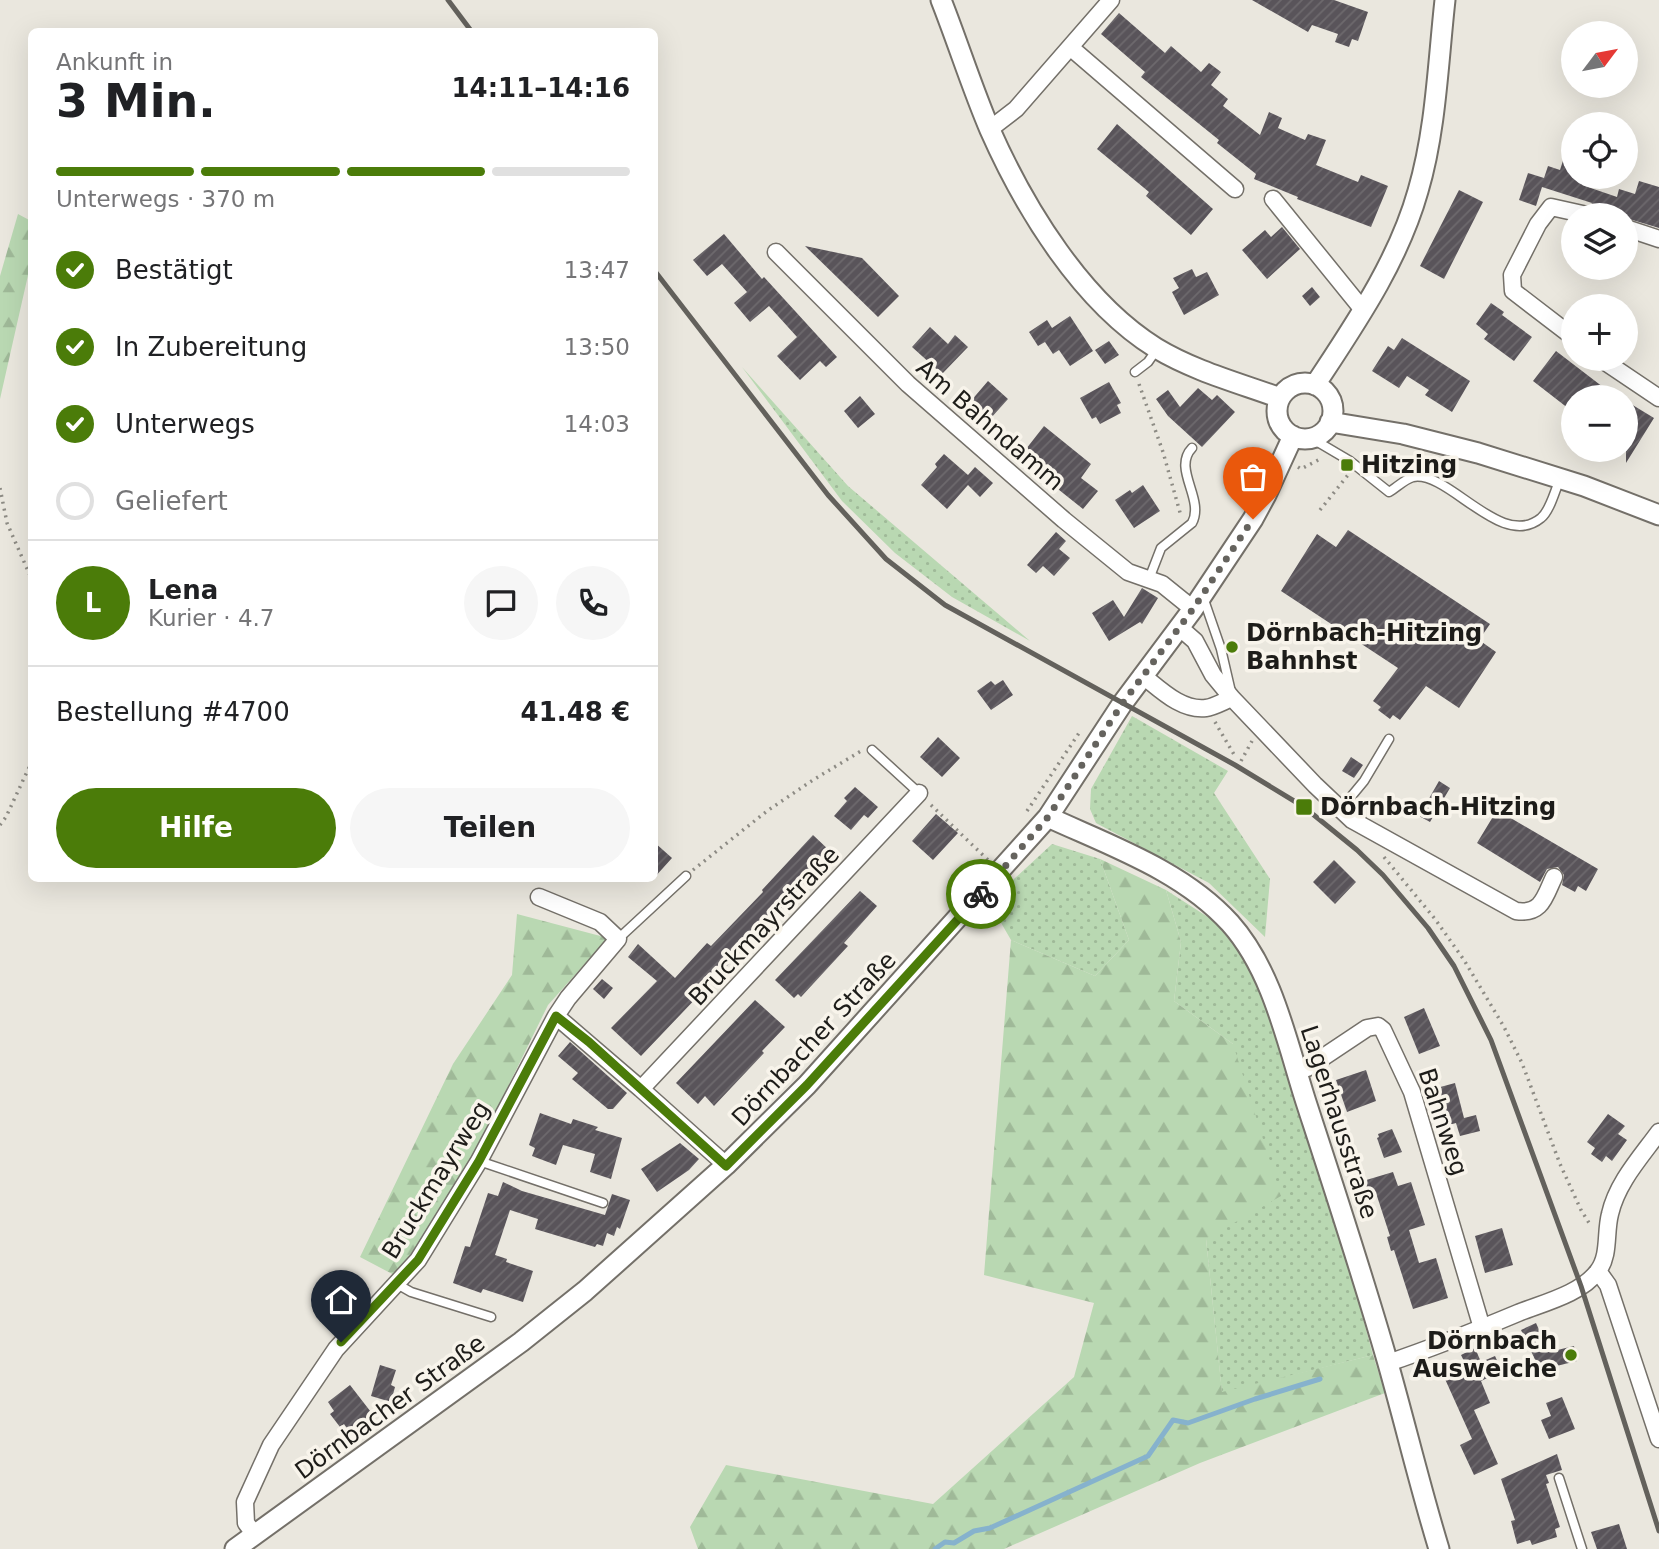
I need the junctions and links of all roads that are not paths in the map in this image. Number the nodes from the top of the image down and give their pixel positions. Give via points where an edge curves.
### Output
1 (941, 0) edge
2 (1111, 0) edge
3 (1445, 0) edge
4 (1070, 47) junction
5 (990, 129) junction
6 (1235, 189) dead end
7 (1273, 199) dead end
8 (1561, 209) edge
9 (1638, 232) edge
10 (1659, 239) edge
11 (776, 252) dead end
12 (1363, 310) junction
13 (1561, 328) edge
14 (1157, 348) junction
15 (1619, 371) edge
16 (1135, 372) road end
17 (1315, 385) junction
18 (1280, 398) junction
19 (1659, 398) edge
20 (1330, 422) junction
21 (1302, 437) junction
22 (1192, 448) dead end
23 (1560, 479) junction
24 (1659, 515) edge
25 (1149, 579) junction
26 (1198, 602) junction
27 (1179, 627) junction
28 (1142, 675) junction
29 (1232, 698) junction
30 (1389, 739) dead end
31 (872, 750) road end
32 (919, 793) joint
33 (1340, 810) junction
34 (1048, 817) junction
35 (686, 876) road end
36 (1554, 877) dead end
37 (539, 897) dead end
38 (618, 939) junction
39 (556, 1016) junction
40 (1296, 1072) junction
41 (641, 1089) junction
42 (1659, 1132) edge
43 (479, 1161) junction
44 (726, 1166) junction
45 (603, 1203) dead end
46 (1598, 1271) junction
47 (397, 1284) junction
48 (491, 1317) dead end
49 (1482, 1328) junction
50 (1388, 1363) junction
51 (1659, 1439) edge
52 (1559, 1478) dead end
53 (255, 1535) junction
54 (235, 1549) edge
55 (1439, 1549) edge
56 (1582, 1549) edge

1 - 5 street
2 - 4 street
3 - 12 street via 1419,190 1395,251
4 - 5 street via 1016,109
4 - 6 street
5 - 14 street via 1015,181 1068,262 1100,301
7 - 12 street
8 - 13 street via 1551,207 1538,224 1512,275 1513,291
9 - 10 street
11 - 25 street, Am Bahndamm via 889,366 974,443 1128,572
12 - 17 street
14 - 16 lane
14 - 18 street
15 - 19 street
17 - 18 street via 1291,386
17 - 20 street via 1332,405
18 - 21 street via 1280,423
20 - 21 street via 1323,432
20 - 23 street via 1434,440
21 - 23 lane via 1356,465 1389,492 1413,477 1431,480 1504,524 1525,527 1543,517
21 - 26 street, Dörnbacher Straße
22 - 25 lane via 1185,461 1196,511 1192,523 1161,548
23 - 24 street
25 - 26 street, Am Bahndamm
26 - 27 street, Dörnbacher Straße
26 - 29 lane via 1228,672
27 - 28 street, Dörnbacher Straße
27 - 29 street via 1199,647
28 - 29 street via 1184,704 1207,708
28 - 34 street, Dörnbacher Straße
29 - 33 street
30 - 33 lane
31 - 32 lane
32 - 41 street, Bruckmayrstraße
33 - 36 street via 1516,911 1536,909
34 - 40 street, Lagerhausstraße via 1186,885 1219,912 1242,937 1264,977
34 - 44 street, Dörnbacher Straße via 807,1085
35 - 38 lane
37 - 38 street via 600,922
38 - 39 street
39 - 41 street
39 - 43 street, Bruckmayrweg
40 - 49 street, Bahnweg via 1367,1028 1383,1030 1412,1092
40 - 50 street, Lagerhausstraße
41 - 44 street
42 - 46 street via 1617,1193
43 - 45 lane
43 - 47 street, Bruckmayrweg via 418,1260
44 - 53 street, Dörnbacher Straße via 521,1342
46 - 49 street via 1569,1292
46 - 51 street via 1608,1285
47 - 48 lane
47 - 53 street, Bruckmayrweg via 336,1349 271,1445 245,1502 246,1523
49 - 50 street
50 - 55 street, Lagerhausstraße
52 - 56 lane
53 - 54 street, Dörnbacher Straße

